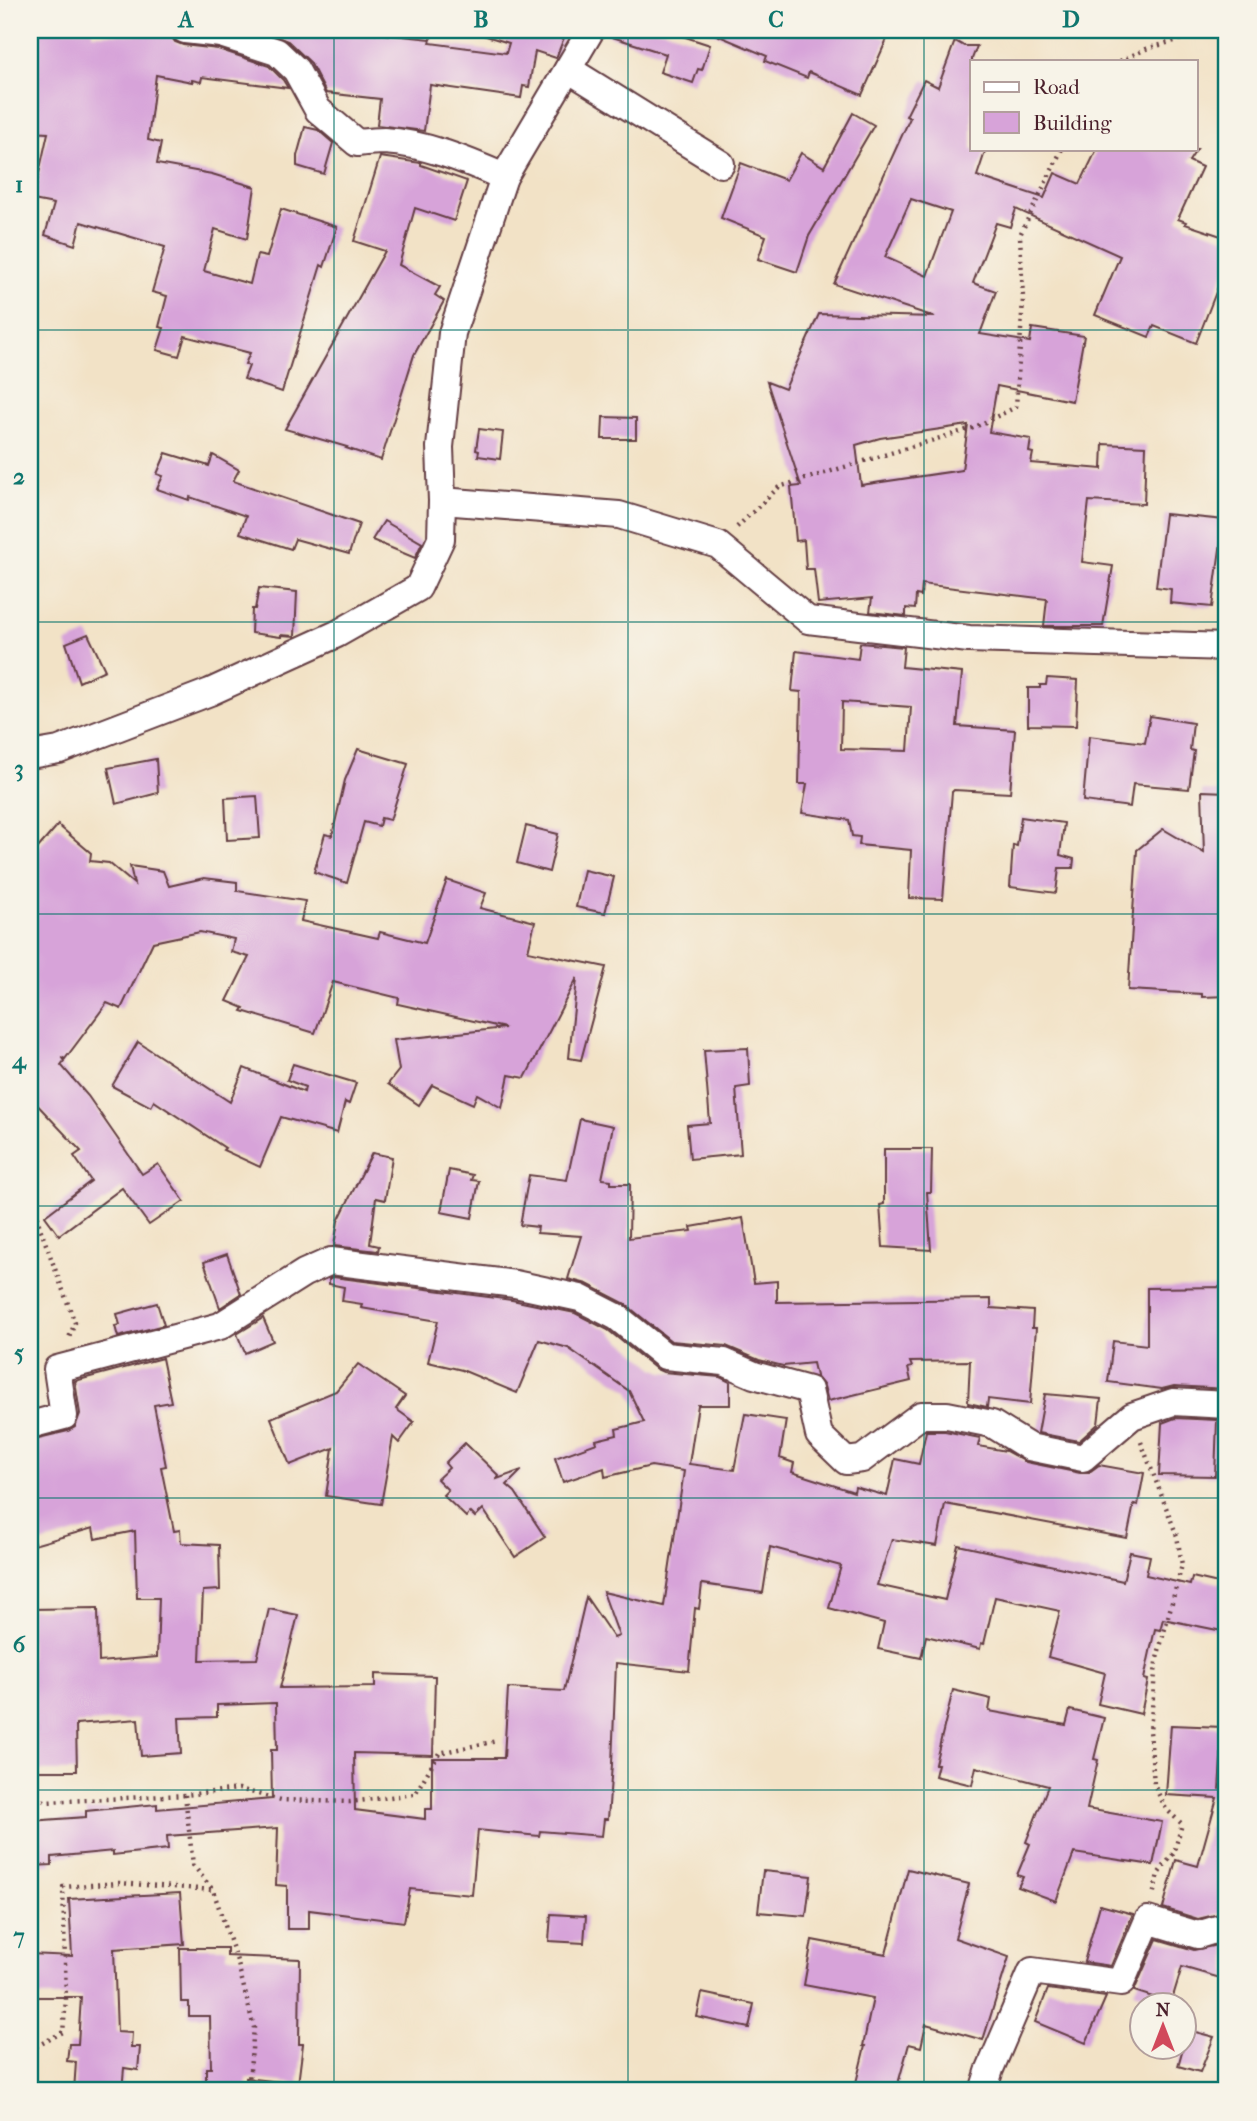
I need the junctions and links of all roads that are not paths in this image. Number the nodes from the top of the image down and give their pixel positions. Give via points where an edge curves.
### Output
1 (185, 30) edge
2 (591, 30) edge
3 (568, 69) junction
4 (721, 164) dead end
5 (504, 177) junction
6 (442, 501) junction
7 (1227, 647) edge
8 (30, 755) edge
9 (1227, 1405) edge
10 (30, 1425) edge
11 (1227, 1928) edge
12 (983, 2091) edge

1 - 5 street via 222,34 277,52 296,70 318,110 357,143 385,141 421,148
2 - 3 street
3 - 4 street
3 - 5 street
5 - 6 street via 452,333 440,447
6 - 7 street via 619,514 718,545 808,620 968,639
6 - 8 street via 441,539 418,588 337,634 210,692 59,750
9 - 10 street via 1172,1402 1132,1416 1083,1458 1029,1447 992,1424 921,1415 862,1459 846,1461 818,1435 809,1390 724,1362 665,1356 617,1317 580,1298 515,1284 331,1261 220,1326 57,1369 64,1416
11 - 12 street via 1198,1935 1148,1920 1121,1983 1032,1971

